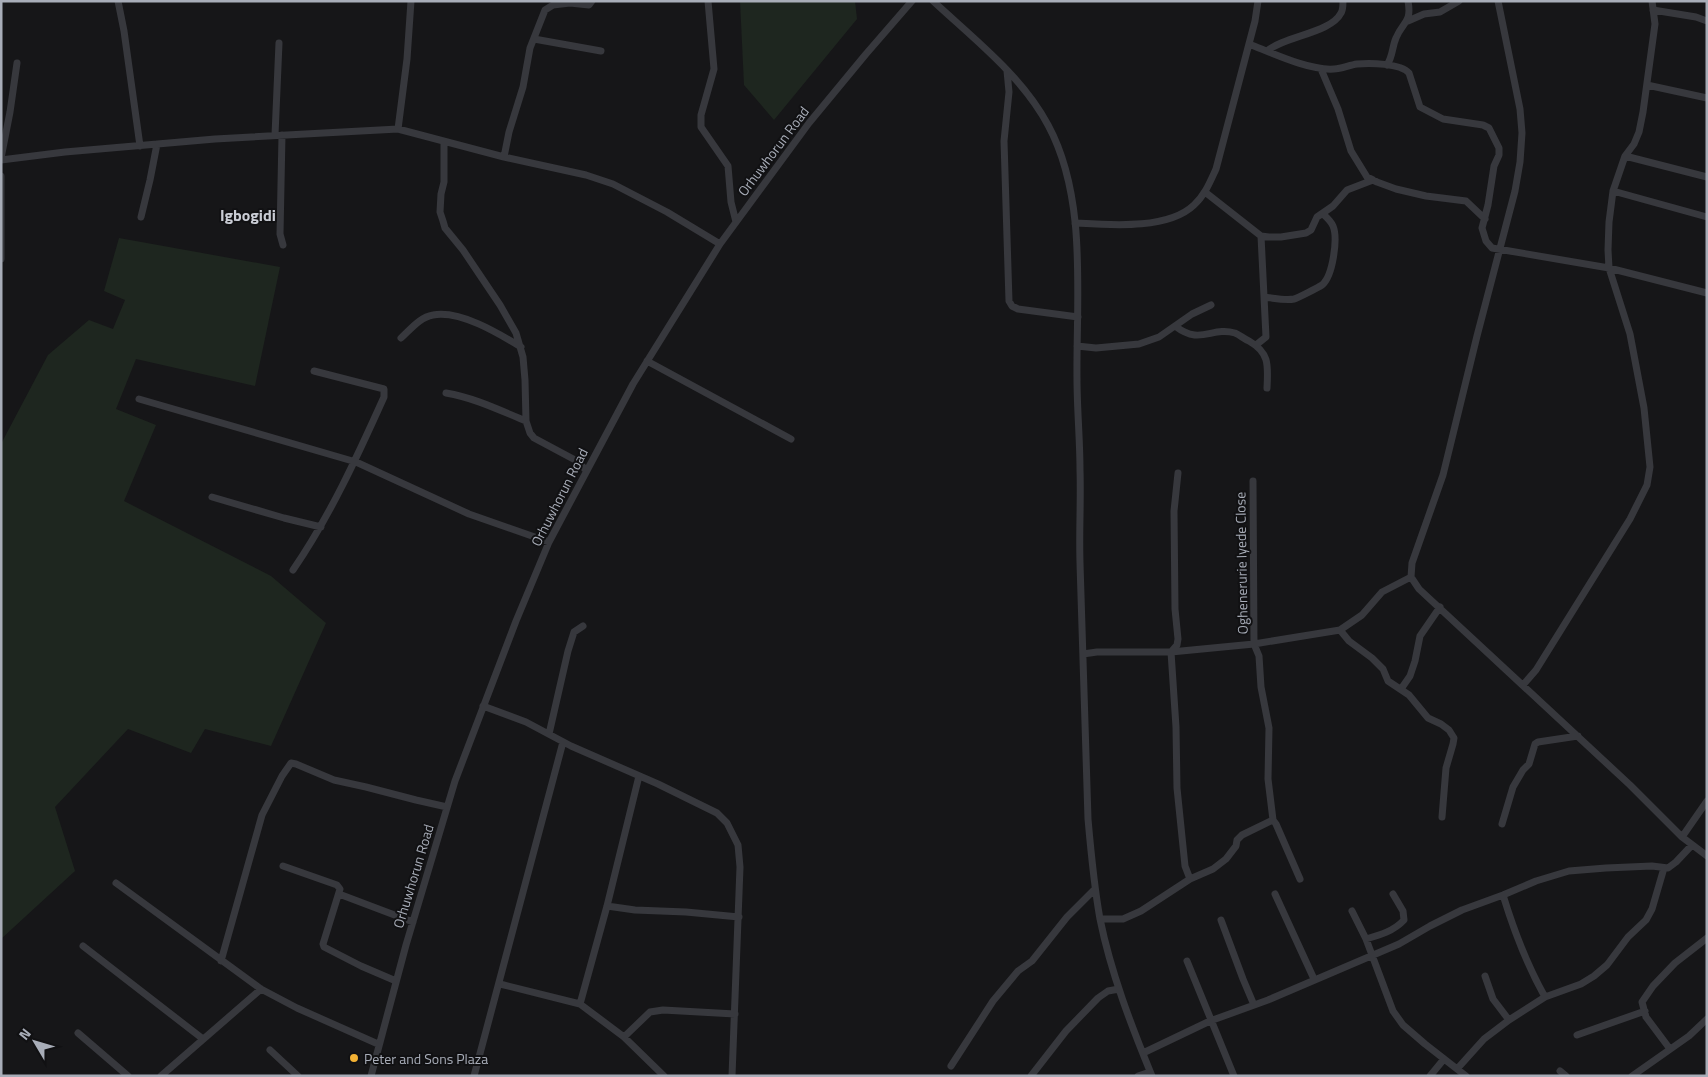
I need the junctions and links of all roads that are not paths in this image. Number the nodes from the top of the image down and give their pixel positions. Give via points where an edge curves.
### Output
1 (118, 1) edge
2 (411, 1) edge
3 (592, 1) edge
4 (708, 1) edge
5 (912, 1) edge
6 (933, 1) edge
7 (1258, 1) edge
8 (1343, 1) edge
9 (1408, 1) edge
10 (1459, 1) edge
11 (1498, 1) edge
12 (1652, 1) edge
13 (1653, 10) junction
14 (1408, 21) junction
15 (1707, 21) edge
16 (534, 39) junction
17 (279, 43) dead end
18 (1249, 44) junction
19 (601, 51) dead end
20 (1267, 51) junction
21 (17, 63) dead end
22 (1387, 65) junction
23 (1321, 69) junction
24 (1008, 71) junction
25 (1647, 85) junction
26 (1707, 98) edge
27 (398, 129) junction
28 (278, 135) junction
29 (444, 141) junction
30 (157, 144) junction
31 (140, 146) junction
32 (1625, 156) junction
33 (504, 157) junction
34 (1, 159) edge
35 (1, 176) edge
36 (1707, 177) edge
37 (1373, 180) junction
38 (1613, 191) junction
39 (1206, 192) junction
40 (1322, 214) junction
41 (140, 217) dead end
42 (1707, 217) edge
43 (1485, 219) junction
44 (736, 222) junction
45 (1075, 223) junction
46 (1261, 236) junction
47 (720, 244) junction
48 (283, 245) dead end
49 (1500, 250) junction
50 (1, 259) edge
51 (1609, 268) junction
52 (1707, 293) edge
53 (1264, 297) junction
54 (1211, 305) dead end
55 (1078, 317) junction
56 (1175, 326) junction
57 (401, 338) dead end
58 (1256, 345) junction
59 (1077, 346) junction
60 (521, 347) junction
61 (647, 361) junction
62 (314, 371) dead end
63 (1266, 388) dead end
64 (446, 393) dead end
65 (139, 399) dead end
66 (526, 421) junction
67 (791, 439) dead end
68 (356, 462) junction
69 (586, 470) junction
70 (1178, 473) dead end
71 (1252, 481) dead end
72 (212, 497) dead end
73 (320, 527) junction
74 (549, 542) junction
75 (293, 570) dead end
76 (1411, 578) junction
77 (1440, 607) junction
78 (583, 626) dead end
79 (1340, 630) junction
80 (1254, 644) junction
81 (1172, 652) junction
82 (1083, 654) junction
83 (1523, 685) junction
84 (1401, 689) junction
85 (483, 706) junction
86 (549, 734) junction
87 (1578, 736) junction
88 (563, 742) junction
89 (639, 776) junction
90 (1707, 801) edge
91 (447, 807) junction
92 (1442, 817) dead end
93 (1273, 820) junction
94 (1502, 824) dead end
95 (1682, 837) junction
96 (1692, 845) junction
97 (1707, 856) edge
98 (284, 866) dead end
99 (1664, 868) junction
100 (1190, 879) junction
101 (1300, 879) dead end
102 (116, 884) dead end
103 (1095, 889) junction
104 (339, 894) junction
105 (1275, 894) dead end
106 (1393, 894) dead end
107 (1503, 895) junction
108 (607, 906) junction
109 (1352, 911) dead end
110 (739, 917) junction
111 (1100, 919) junction
112 (1221, 920) dead end
113 (413, 922) junction
114 (1707, 938) edge
115 (1366, 939) junction
116 (83, 946) dead end
117 (1372, 955) junction
118 (1186, 960) dead end
119 (221, 961) junction
120 (1484, 976) dead end
121 (1314, 979) junction
122 (396, 981) junction
123 (500, 984) junction
124 (1119, 988) junction
125 (261, 989) junction
126 (1545, 997) junction
127 (580, 1004) junction
128 (1254, 1005) junction
129 (1644, 1011) junction
130 (736, 1014) junction
131 (1707, 1019) edge
132 (1509, 1020) junction
133 (1210, 1021) junction
134 (78, 1033) dead end
135 (1577, 1036) dead end
136 (624, 1037) junction
137 (203, 1040) junction
138 (378, 1044) junction
139 (1670, 1049) junction
140 (270, 1050) dead end
141 (1143, 1053) junction
142 (1444, 1058) junction
143 (951, 1066) dead end
144 (1458, 1069) junction
145 (1641, 1073) edge
146 (1151, 1074) edge
147 (128, 1076) edge
148 (161, 1076) edge
149 (298, 1076) edge
150 (370, 1076) edge
151 (474, 1076) edge
152 (664, 1076) edge
153 (732, 1076) edge
154 (1031, 1076) edge
155 (1138, 1076) edge
156 (1234, 1076) edge
157 (1430, 1076) edge
158 (1466, 1076) edge
159 (1632, 1076) edge

1 - 31 street
2 - 27 street
3 - 16 street via 589,5 554,5 546,10
4 - 44 street via 714,69 701,115 701,127 728,166 730,202
5 - 44 street, Orhuwhorun Road via 808,123
6 - 24 street
7 - 18 street
8 - 20 street via 1342,12 1336,19
9 - 14 street
10 - 14 street via 1440,12
11 - 49 street via 1522,133 1515,191
12 - 13 street
13 - 15 street
13 - 25 street via 1655,24
14 - 22 street via 1395,40
16 - 19 street
16 - 33 street
17 - 28 street
18 - 20 street
18 - 39 street via 1216,169
20 - 23 street
21 - 34 street
22 - 23 street via 1356,64 1335,70
22 - 43 street via 1408,71 1420,107 1443,119 1489,128 1499,156 1494,166
23 - 37 street via 1351,151 1360,168
24 - 45 street via 1032,99 1049,126 1069,182
24 - 55 street via 1004,141 1009,301 1018,309
25 - 26 street
25 - 32 street via 1639,132
27 - 28 street
27 - 29 street
28 - 30 street
28 - 48 street
29 - 33 street
29 - 60 street via 442,221 500,305
30 - 31 street
30 - 41 street
31 - 34 street
32 - 36 street
32 - 38 street
33 - 47 street via 613,184
35 - 50 street
37 - 40 street via 1347,190
37 - 43 street via 1426,196 1466,201
38 - 42 street
38 - 51 street
39 - 45 street via 1180,216 1165,221
39 - 46 street
40 - 46 street via 1306,233 1269,238
40 - 53 street via 1333,225 1334,236 1332,263 1322,285 1297,299
43 - 49 street via 1482,228 1486,241 1492,248
44 - 47 street, Orhuwhorun Road
45 - 55 street
46 - 53 street
47 - 61 street, Orhuwhorun Road
49 - 51 street
49 - 76 street via 1442,475 1412,563
51 - 52 street
51 - 83 street via 1630,334 1644,408 1650,467 1647,485 1630,519 1536,670
53 - 58 street via 1266,336
54 - 56 street
55 - 59 street
56 - 58 street via 1191,336 1237,334
56 - 59 street via 1159,337 1139,344 1104,348
57 - 60 street via 424,318 444,315 474,322
58 - 63 street via 1266,359
59 - 82 street
60 - 66 street via 526,380
61 - 67 street
61 - 69 street, Orhuwhorun Road
62 - 68 street via 384,389 384,397
64 - 66 street via 481,401
65 - 68 street
66 - 69 street via 534,438 577,461
68 - 73 street
68 - 74 street via 469,514
69 - 74 street, Orhuwhorun Road
70 - 81 street via 1174,511 1178,639
71 - 80 street, Oghenerurie Iyede Close
72 - 73 street
73 - 75 street
74 - 85 street, Orhuwhorun Road
76 - 77 street
76 - 79 street via 1382,592 1362,615
77 - 83 street
77 - 84 street via 1420,636 1410,676
78 - 86 street via 574,632 568,651
79 - 80 street
79 - 84 street via 1383,669 1388,681
80 - 81 street
80 - 93 street, Oghenerurie Iyede Close via 1259,656 1268,728 1268,779
81 - 82 street
81 - 100 street via 1177,788 1185,866
82 - 103 street via 1088,820
83 - 87 street
84 - 92 street via 1428,718 1449,730 1454,738 1446,768
85 - 86 street
85 - 91 street, Orhuwhorun Road
86 - 88 street
87 - 94 street via 1535,744 1529,764 1513,787
87 - 95 street
88 - 89 street
88 - 123 street
89 - 108 street
89 - 110 street via 717,813 727,823 738,845
90 - 95 street
91 - 113 street, Orhuwhorun Road
91 - 119 street via 334,780 291,764 262,816
93 - 100 street via 1242,835 1226,859
93 - 101 street, Oghenerurie Iyede Close
95 - 96 street
96 - 97 street
96 - 99 street via 1676,862
98 - 104 street via 338,885
99 - 107 street via 1569,871
99 - 126 street via 1646,920 1607,965 1580,984
100 - 111 street via 1140,911 1122,919
102 - 119 street
103 - 111 street
103 - 143 street via 1032,960 1018,970 993,1001
104 - 113 street
104 - 122 street via 324,947
105 - 121 street
106 - 115 street via 1403,911 1404,920 1386,933
107 - 117 street via 1462,910
107 - 126 street via 1514,933
108 - 110 street
108 - 127 street
109 - 115 street
110 - 130 street
111 - 124 street
112 - 128 street
113 - 122 street, Orhuwhorun Road
114 - 129 street via 1675,963 1653,986 1642,1002
115 - 117 street
116 - 137 street
117 - 121 street
117 - 142 street via 1393,1011 1403,1024
118 - 133 street
119 - 125 street
120 - 132 street via 1493,999
121 - 128 street
122 - 138 street, Orhuwhorun Road
123 - 127 street
123 - 151 street
124 - 141 street
124 - 154 street via 1098,998 1066,1031
125 - 137 street
125 - 138 street
126 - 132 street
127 - 136 street
128 - 133 street
129 - 135 street
129 - 139 street
130 - 136 street via 650,1012
130 - 153 street
131 - 139 street
132 - 144 street via 1484,1038
133 - 141 street
133 - 156 street
134 - 147 street
136 - 152 street
137 - 148 street
138 - 150 street, Orhuwhorun Road
139 - 145 street
140 - 149 street
141 - 146 street
142 - 144 street
142 - 157 street
144 - 158 street
145 - 159 street
146 - 155 street

